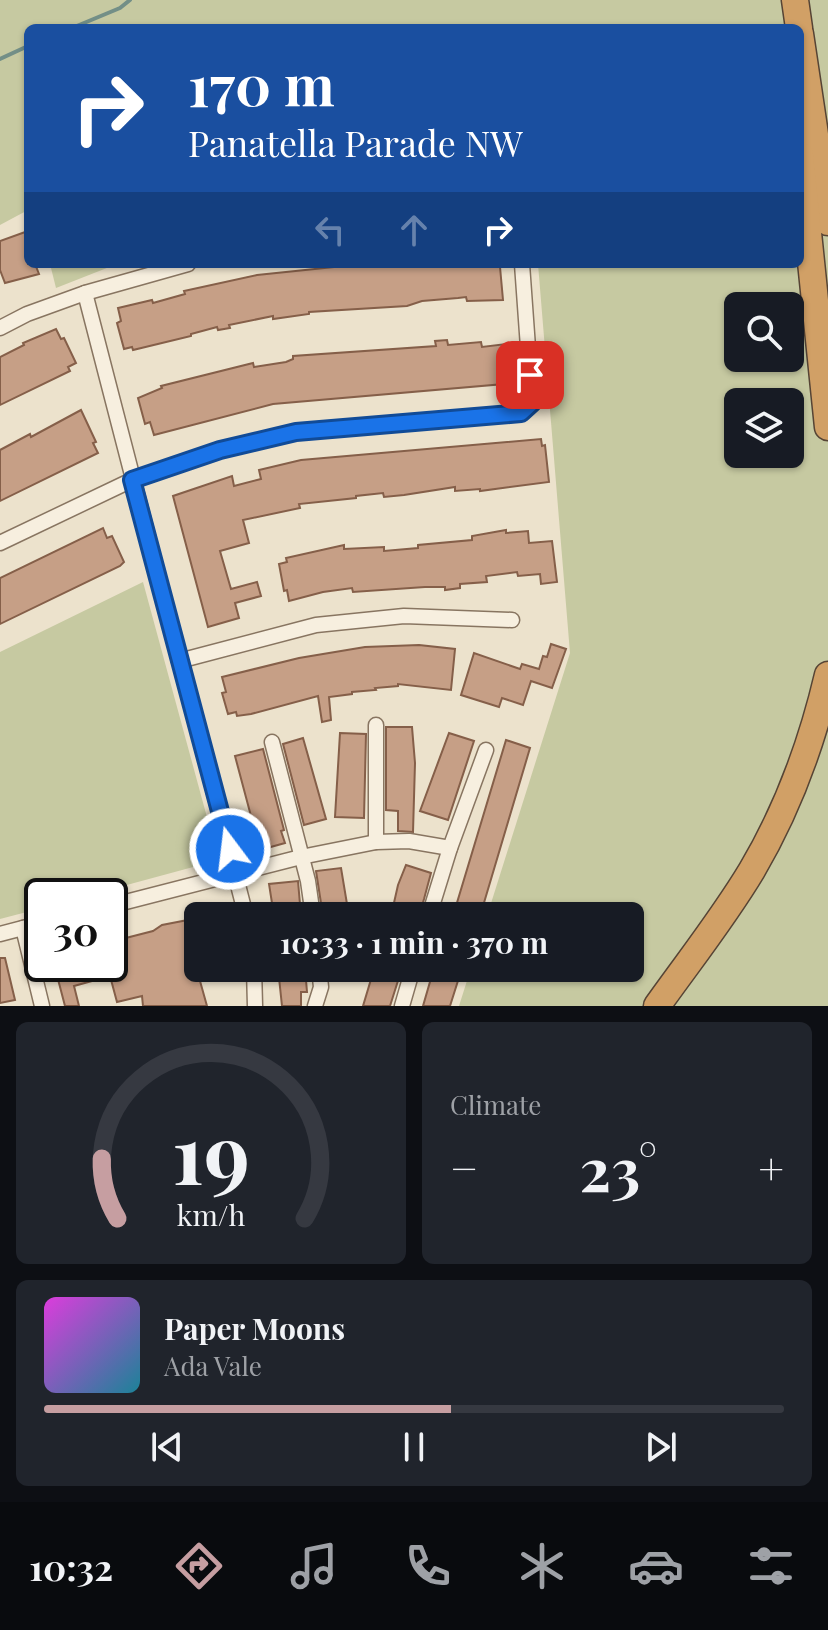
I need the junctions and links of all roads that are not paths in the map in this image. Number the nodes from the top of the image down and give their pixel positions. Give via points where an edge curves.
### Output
1 (782, 0) edge
2 (795, 0) edge
3 (785, 24) edge
4 (798, 24) edge
5 (804, 61) edge
6 (804, 194) edge
7 (828, 222) edge
8 (174, 268) edge
9 (522, 268) edge
10 (85, 293) junction
11 (0, 328) edge
12 (828, 427) edge
13 (132, 480) junction
14 (0, 543) edge
15 (512, 620) dead end
16 (179, 661) junction
17 (828, 675) edge
18 (376, 725) dead end
19 (272, 742) dead end
20 (486, 750) dead end
21 (376, 842) junction
22 (450, 848) junction
23 (301, 857) junction
24 (237, 875) junction
25 (128, 902) edge
26 (243, 902) edge
27 (311, 902) edge
28 (433, 902) edge
29 (23, 928) joint
30 (0, 934) edge
31 (254, 982) edge
32 (320, 982) edge
33 (409, 982) edge
34 (42, 1006) edge
35 (255, 1006) edge
36 (315, 1006) edge
37 (402, 1006) edge
38 (657, 1006) edge

1 - 3 highway
2 - 4 highway
5 - 7 highway
6 - 12 highway
8 - 10 street
9 - 13 street via 532,403 521,413 296,432 220,450
10 - 11 street
10 - 13 street
13 - 14 street
13 - 16 street
15 - 16 street via 404,616 316,625
16 - 24 street
17 - 38 highway via 793,789 754,867
18 - 21 street
19 - 23 street
20 - 22 street
21 - 22 street
21 - 23 street
22 - 28 street
23 - 24 street
23 - 27 street
24 - 25 street
24 - 26 street
29 - 30 street
29 - 34 street
31 - 35 street
32 - 36 street
33 - 37 street

